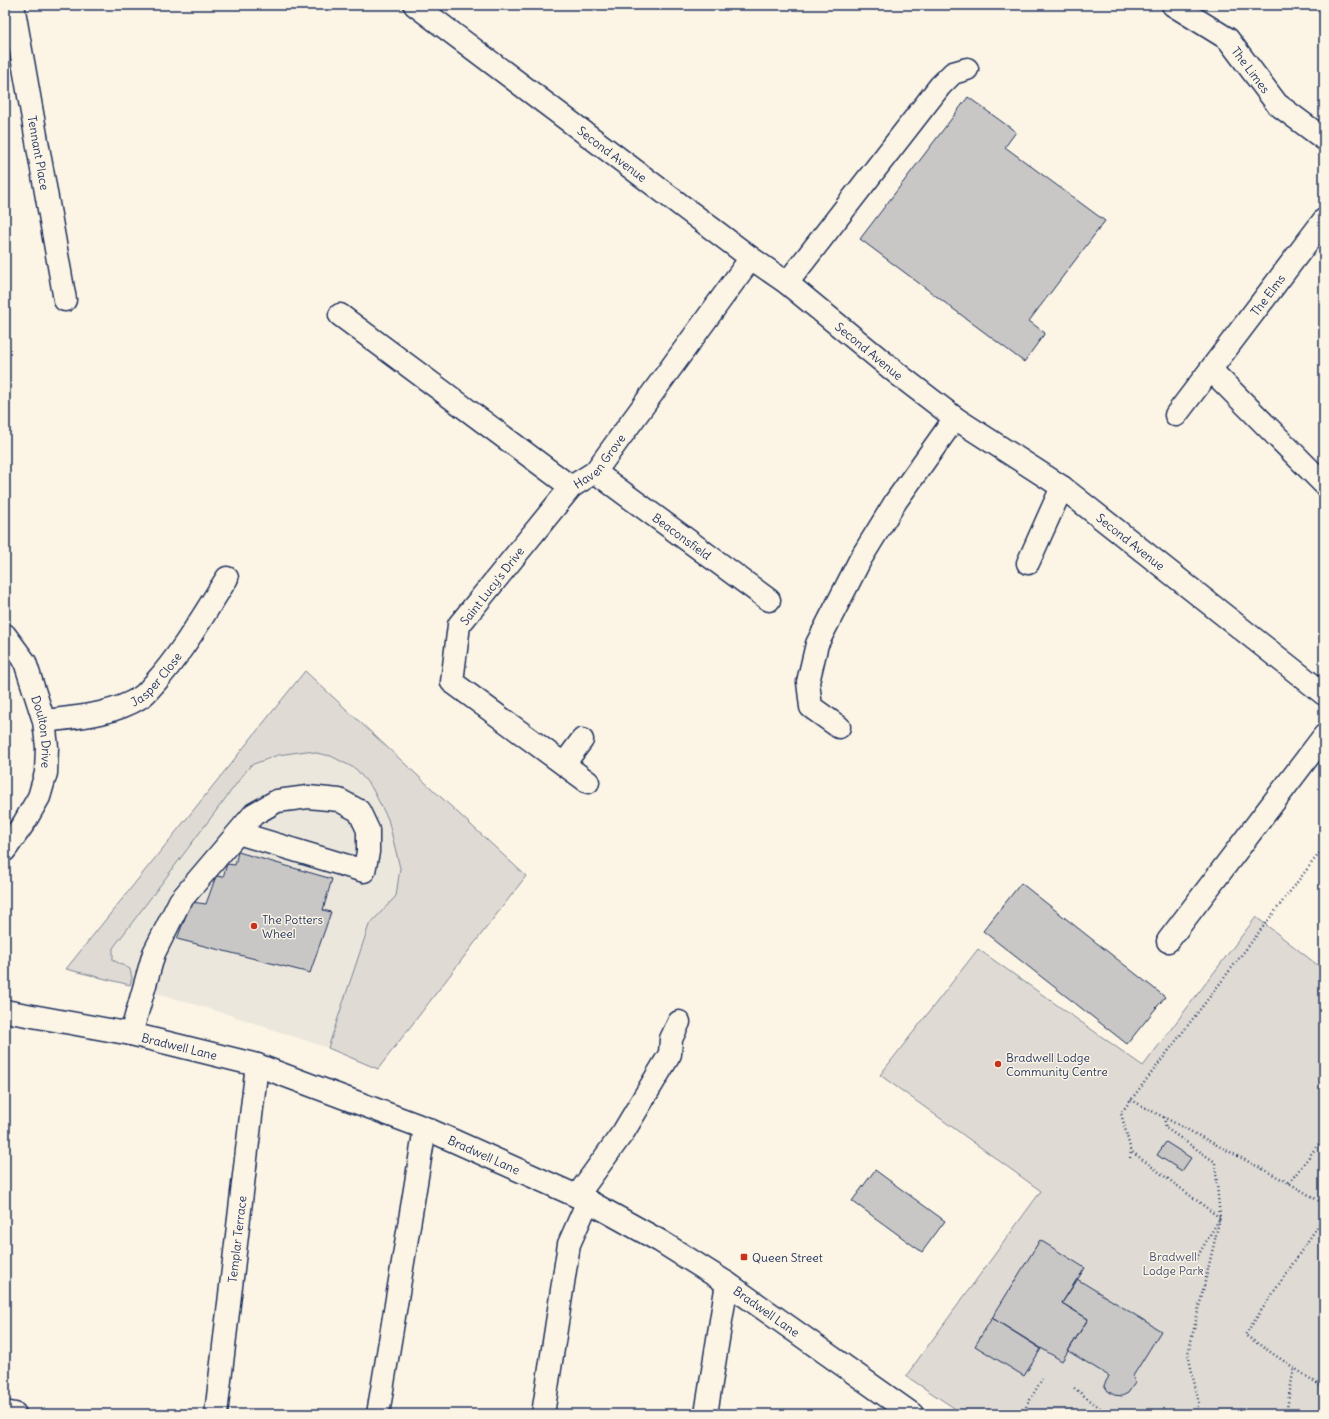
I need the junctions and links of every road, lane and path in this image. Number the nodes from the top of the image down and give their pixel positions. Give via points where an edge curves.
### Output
1 (13, 5) edge
2 (415, 5) edge
3 (1173, 5) edge
4 (967, 69) dead end
5 (1324, 139) edge
6 (1324, 220) edge
7 (751, 258) junction
8 (787, 283) junction
9 (64, 300) dead end
10 (340, 315) dead end
11 (1211, 370) junction
12 (1176, 414) dead end
13 (955, 418) junction
14 (595, 472) junction
15 (1324, 484) edge
16 (571, 487) junction
17 (1062, 487) junction
18 (1028, 563) dead end
19 (227, 578) dead end
20 (769, 600) dead end
21 (5, 635) edge
22 (1324, 694) edge
23 (44, 721) junction
24 (839, 727) dead end
25 (1324, 736) edge
26 (582, 740) dead end
27 (564, 764) junction
28 (588, 782) dead end
29 (238, 833) junction
30 (1324, 848) edge
31 (5, 850) edge
32 (1168, 941) dead end
33 (5, 1011) edge
34 (679, 1022) dead end
35 (131, 1034) junction
36 (257, 1065) junction
37 (1131, 1100) junction
38 (1164, 1117) junction
39 (425, 1128) junction
40 (1324, 1137) edge
41 (1131, 1151) junction
42 (1130, 1158) dead end
43 (1289, 1183) junction
44 (582, 1199) junction
45 (1324, 1204) edge
46 (1324, 1217) edge
47 (1220, 1218) junction
48 (1196, 1259) dead end
49 (727, 1282) junction
50 (1294, 1367) junction
51 (1042, 1379) dead end
52 (1074, 1388) dead end
53 (1324, 1388) edge
54 (887, 1406) edge
55 (5, 1412) edge
56 (16, 1414) edge
57 (216, 1414) edge
58 (378, 1414) edge
59 (544, 1414) edge
60 (706, 1414) edge
61 (912, 1414) edge
62 (1022, 1414) edge
63 (1108, 1414) edge
64 (1194, 1414) edge
65 (1286, 1414) edge

1 - 9 street, Tennant Place
2 - 7 street, Second Avenue
3 - 5 street, The Limes via 1228,39 1277,104
4 - 8 street via 953,74 940,86
6 - 11 street, The Elms
7 - 8 street, Second Avenue
7 - 14 street, Haven Grove
8 - 13 street, Second Avenue
10 - 16 street, Haven Grove
11 - 12 street, The Elms
11 - 15 street
13 - 17 street, Second Avenue
13 - 24 street via 892,508 861,558 817,644 808,682 811,707
14 - 16 street, Haven Grove
14 - 20 street, Beaconsfield
16 - 27 street, Saint Lucy's Drive via 459,625 452,682
17 - 18 street
17 - 22 street, Second Avenue
19 - 23 street, Jasper Close via 162,676 142,697 115,710
21 - 23 street, Doulton Drive via 24,662
23 - 31 street, Doulton Drive via 46,773 39,797
25 - 32 street
26 - 27 street
27 - 28 street, Saint Lucy's Drive
29 - 29 street via 290,849 364,871 368,852 368,830 359,811 339,800 308,797 278,800 254,814
29 - 35 street via 180,901 154,952
30 - 37 path
33 - 35 street, Bradwell Lane
34 - 44 street via 671,1039 670,1054
35 - 36 street, Bradwell Lane
36 - 39 street, Bradwell Lane
36 - 57 street, Templar Terrace
37 - 38 path
37 - 41 path via 1121,1113
38 - 43 path
38 - 47 path via 1166,1128 1215,1162
39 - 44 street, Bradwell Lane
39 - 58 street
40 - 43 path
41 - 42 path
41 - 47 path
43 - 45 path
44 - 49 street, Bradwell Lane
44 - 59 street via 569,1244
46 - 50 path via 1245,1335
47 - 48 path
47 - 64 path via 1188,1354 1199,1404
49 - 54 street, Bradwell Lane
49 - 60 street
50 - 53 path
50 - 65 path
51 - 62 path
52 - 63 path
54 - 61 street, Bradwell Lane
55 - 56 street

